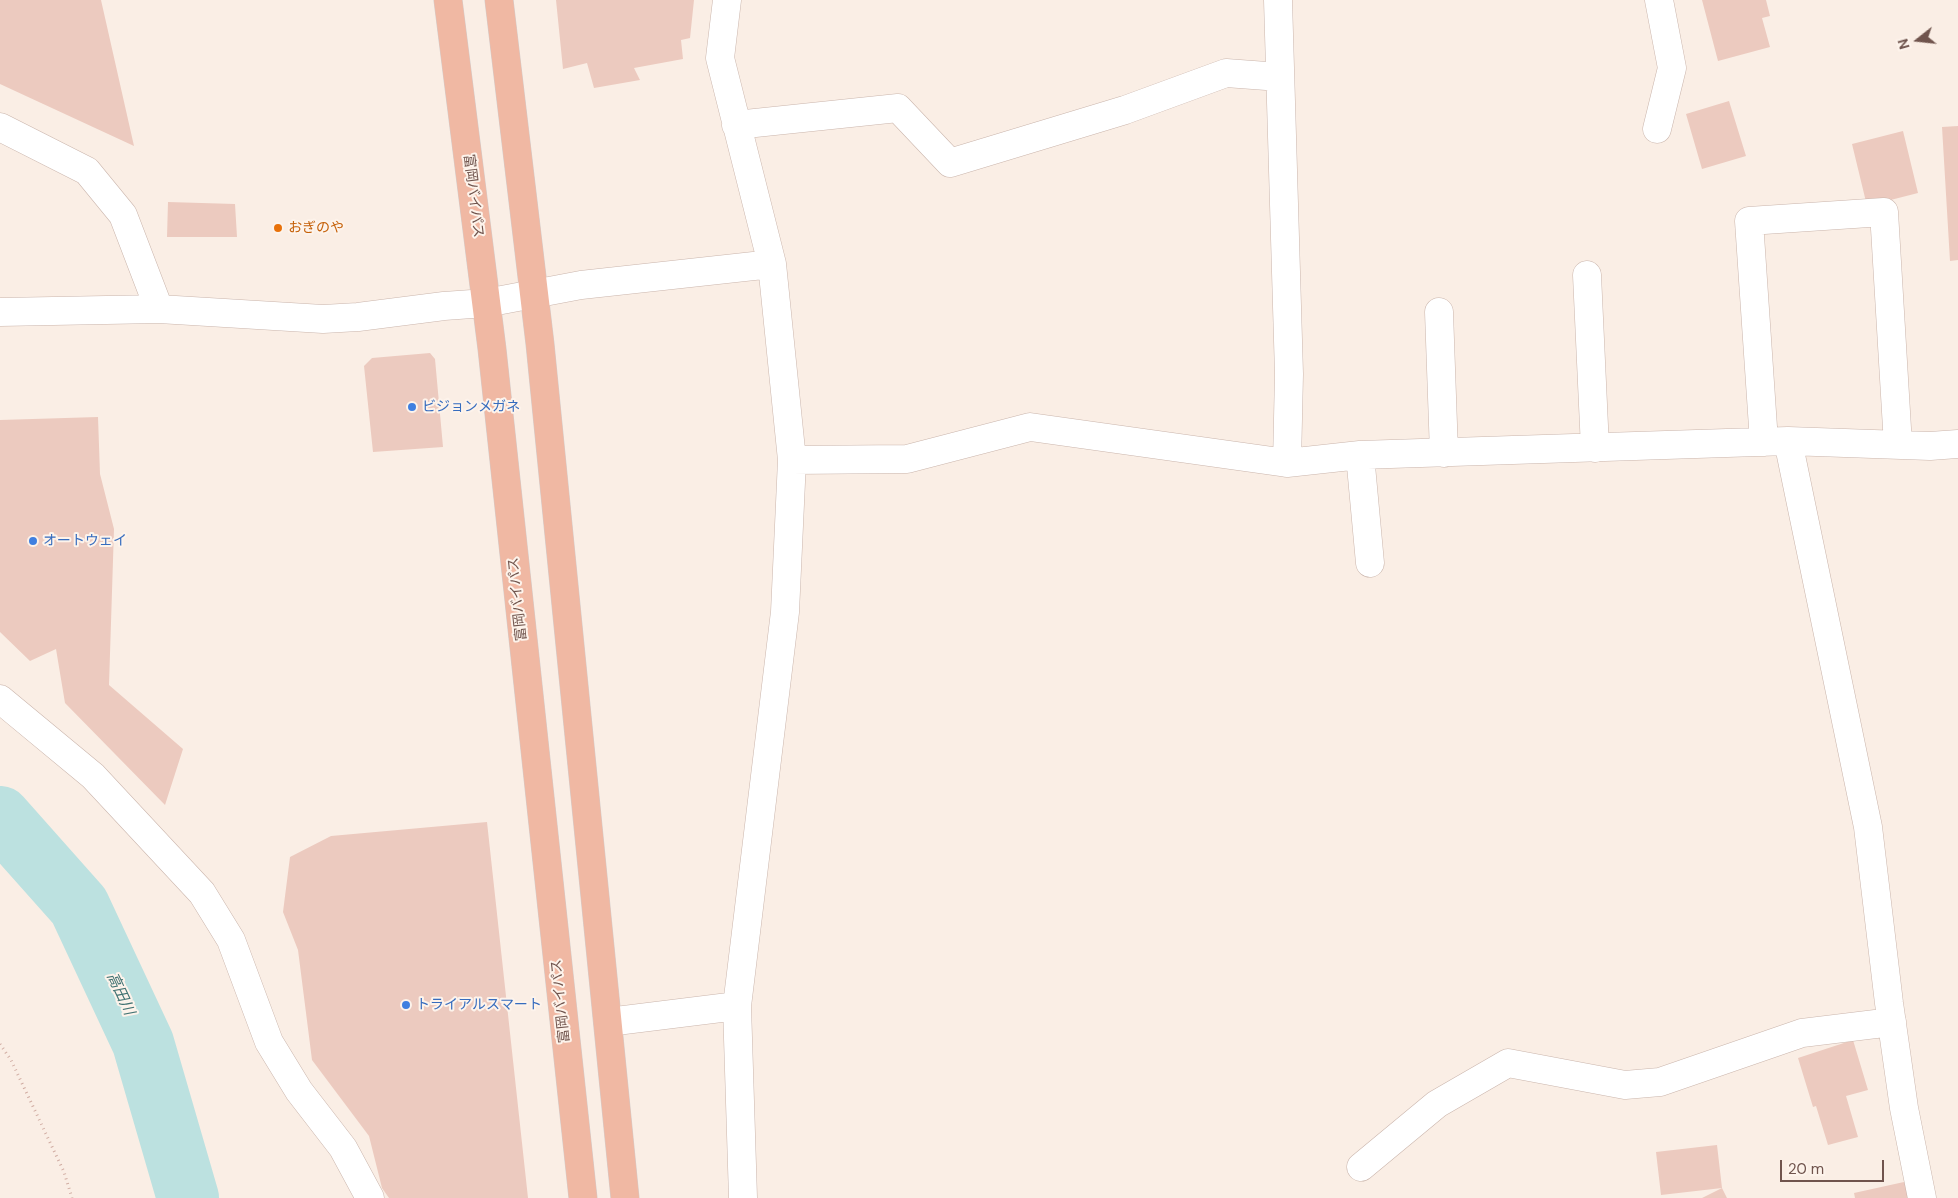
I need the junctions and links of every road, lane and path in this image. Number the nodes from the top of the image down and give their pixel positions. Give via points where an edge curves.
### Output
1 (448, 0) edge
2 (499, 0) edge
3 (727, 0) edge
4 (1278, 0) edge
5 (1659, 0) edge
6 (1280, 77) junction
7 (736, 124) junction
8 (0, 127) edge
9 (1657, 128) dead end
10 (772, 264) junction
11 (1587, 275) dead end
12 (534, 293) junction
13 (486, 303) junction
14 (159, 309) junction
15 (0, 312) edge
16 (1439, 312) dead end
17 (1776, 442) junction
18 (1958, 444) edge
19 (1898, 445) junction
20 (1595, 448) junction
21 (1444, 452) junction
22 (1360, 455) junction
23 (792, 460) junction
24 (1287, 463) junction
25 (1370, 563) dead end
26 (0, 699) edge
27 (737, 1006) junction
28 (608, 1022) junction
29 (1892, 1022) junction
30 (0, 1044) edge
31 (1361, 1167) dead end
32 (72, 1198) edge
33 (370, 1198) edge
34 (583, 1198) edge
35 (625, 1198) edge
36 (743, 1198) edge
37 (1922, 1198) edge

1 - 13 highway, 富岡バイパス
2 - 12 highway
3 - 7 street via 720,58
4 - 6 street
5 - 9 street via 1672,68
6 - 7 street via 1226,73 1126,110 950,164 898,108
6 - 24 street via 1289,374
7 - 10 street
8 - 14 street via 88,171 123,215
10 - 12 street
10 - 23 street
11 - 20 street
12 - 13 street
12 - 28 highway
13 - 14 street via 323,319
13 - 34 highway, 富岡バイパス
14 - 15 street
16 - 21 street
17 - 19 street
17 - 19 street via 1749,221 1884,212
17 - 20 street
17 - 29 street via 1868,827
18 - 19 street
20 - 21 street
21 - 22 street
22 - 24 street
22 - 25 street
23 - 24 street via 907,459 1030,427
23 - 27 street via 785,612
26 - 33 street via 92,776 202,893 231,940 270,1042 299,1092 343,1148
27 - 28 street
27 - 36 street
28 - 35 highway
29 - 31 street via 1802,1034 1660,1082 1625,1085 1508,1063 1436,1104
29 - 37 street via 1904,1108
30 - 32 path via 64,1172

